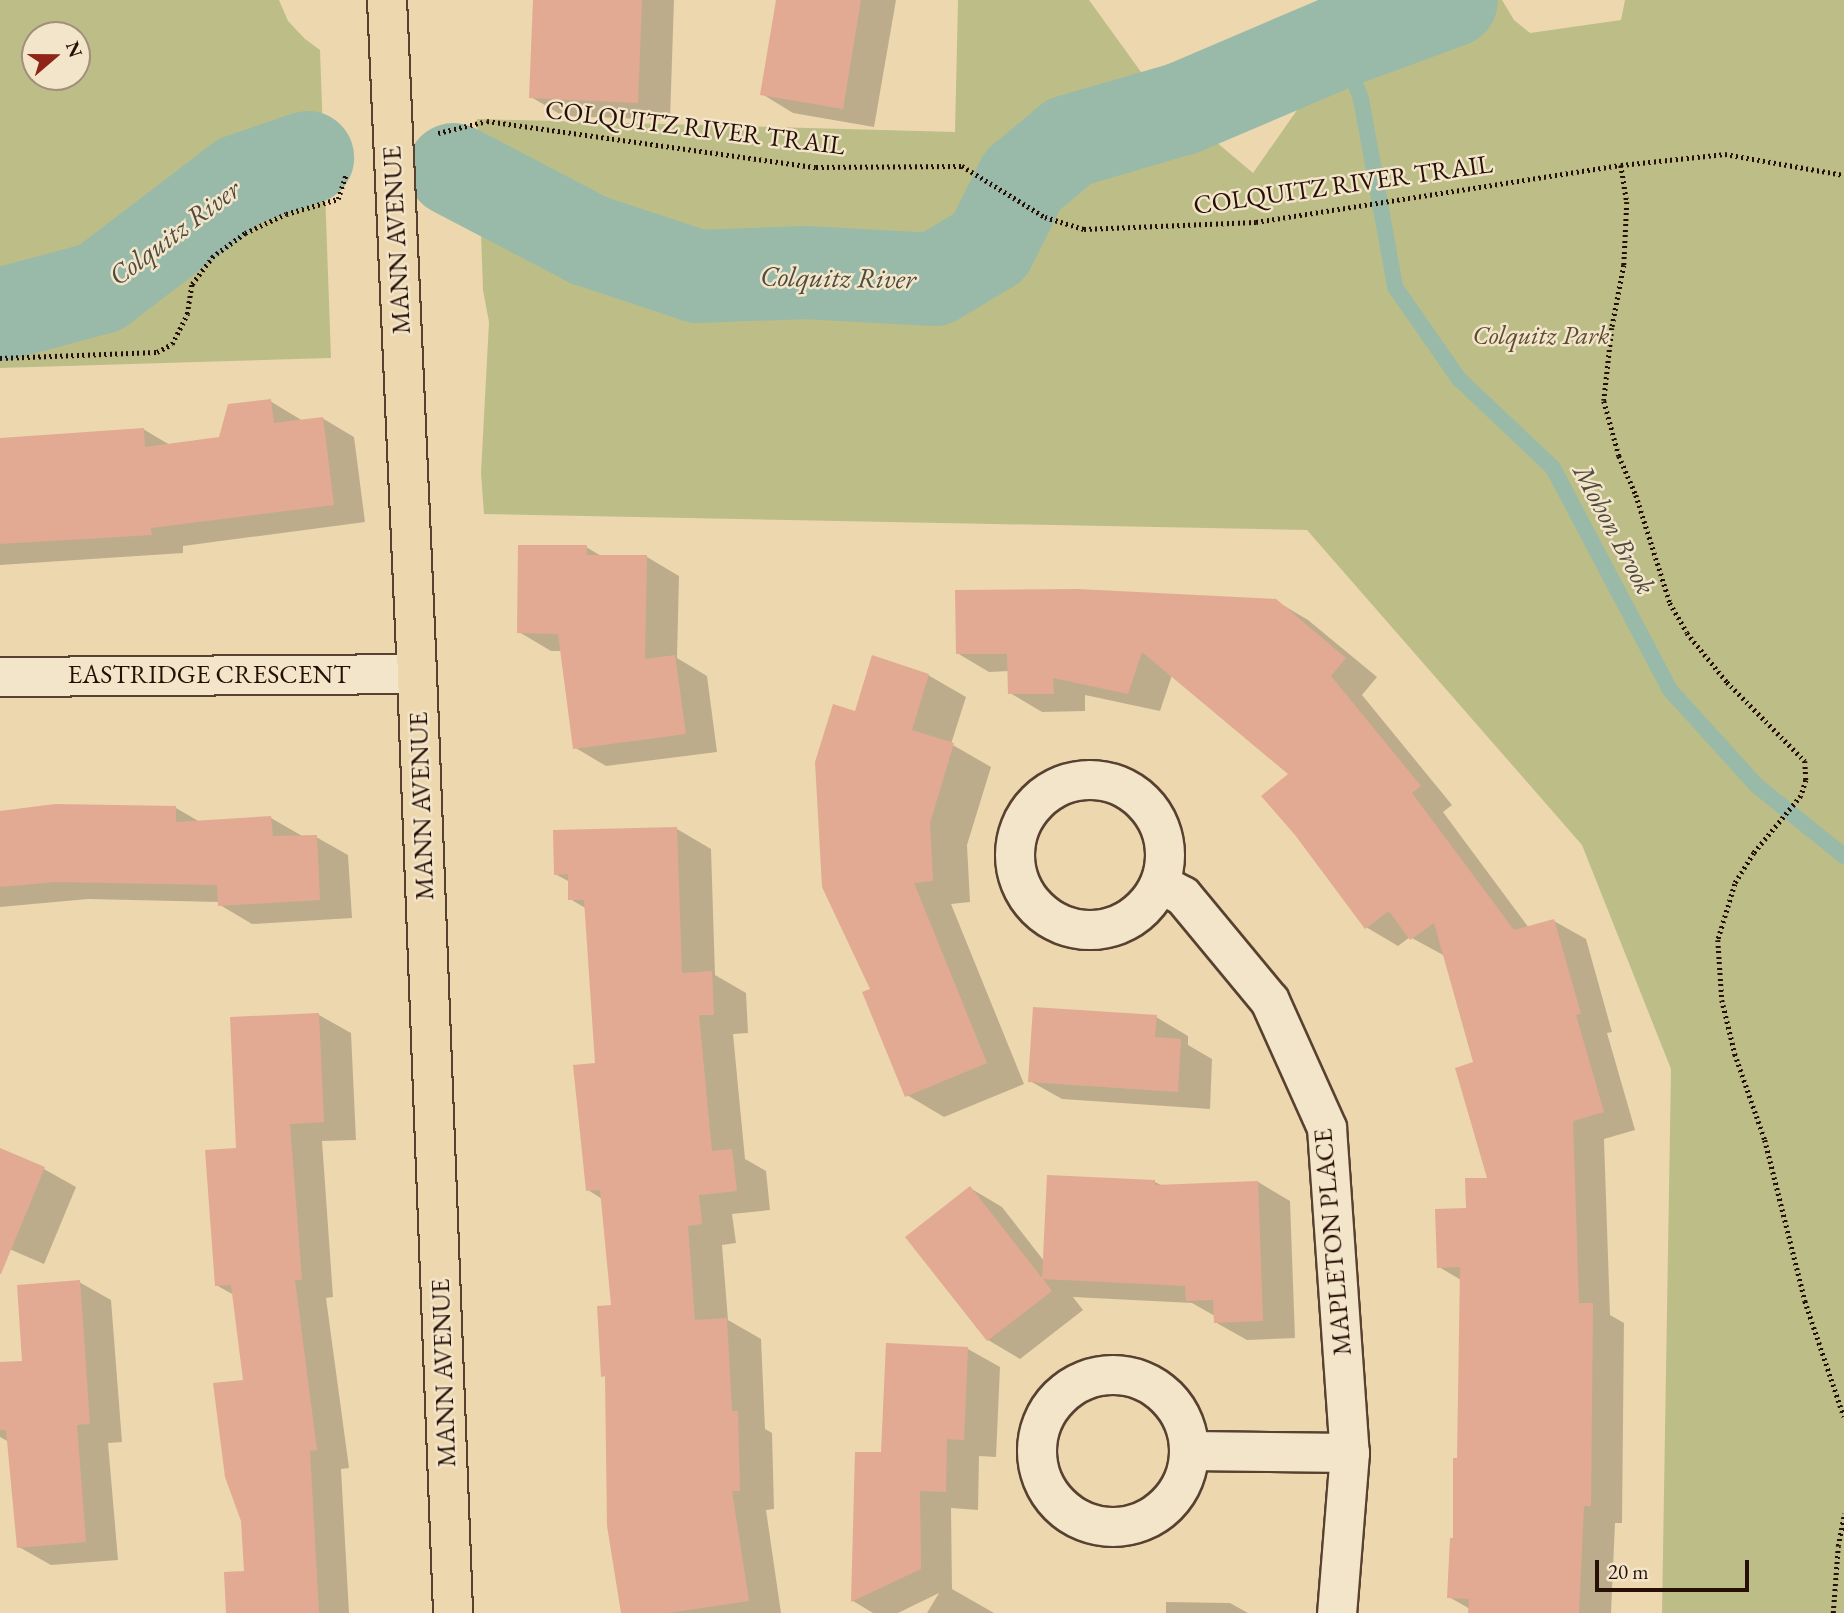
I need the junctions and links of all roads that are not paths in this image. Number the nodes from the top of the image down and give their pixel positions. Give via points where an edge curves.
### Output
1 (387, 0) edge
2 (417, 674) junction
3 (0, 677) edge
4 (1161, 884) dead end
5 (1190, 1451) dead end
6 (1350, 1452) junction
7 (453, 1613) edge
8 (1337, 1613) edge

1 - 2 main road, MANN AVENUE
2 - 3 street, EASTRIDGE CRESCENT
2 - 7 main road, MANN AVENUE
4 - 6 street, MAPLETON PLACE via 1183,896 1270,1001 1327,1128
5 - 6 street
6 - 8 street, MAPLETON PLACE

